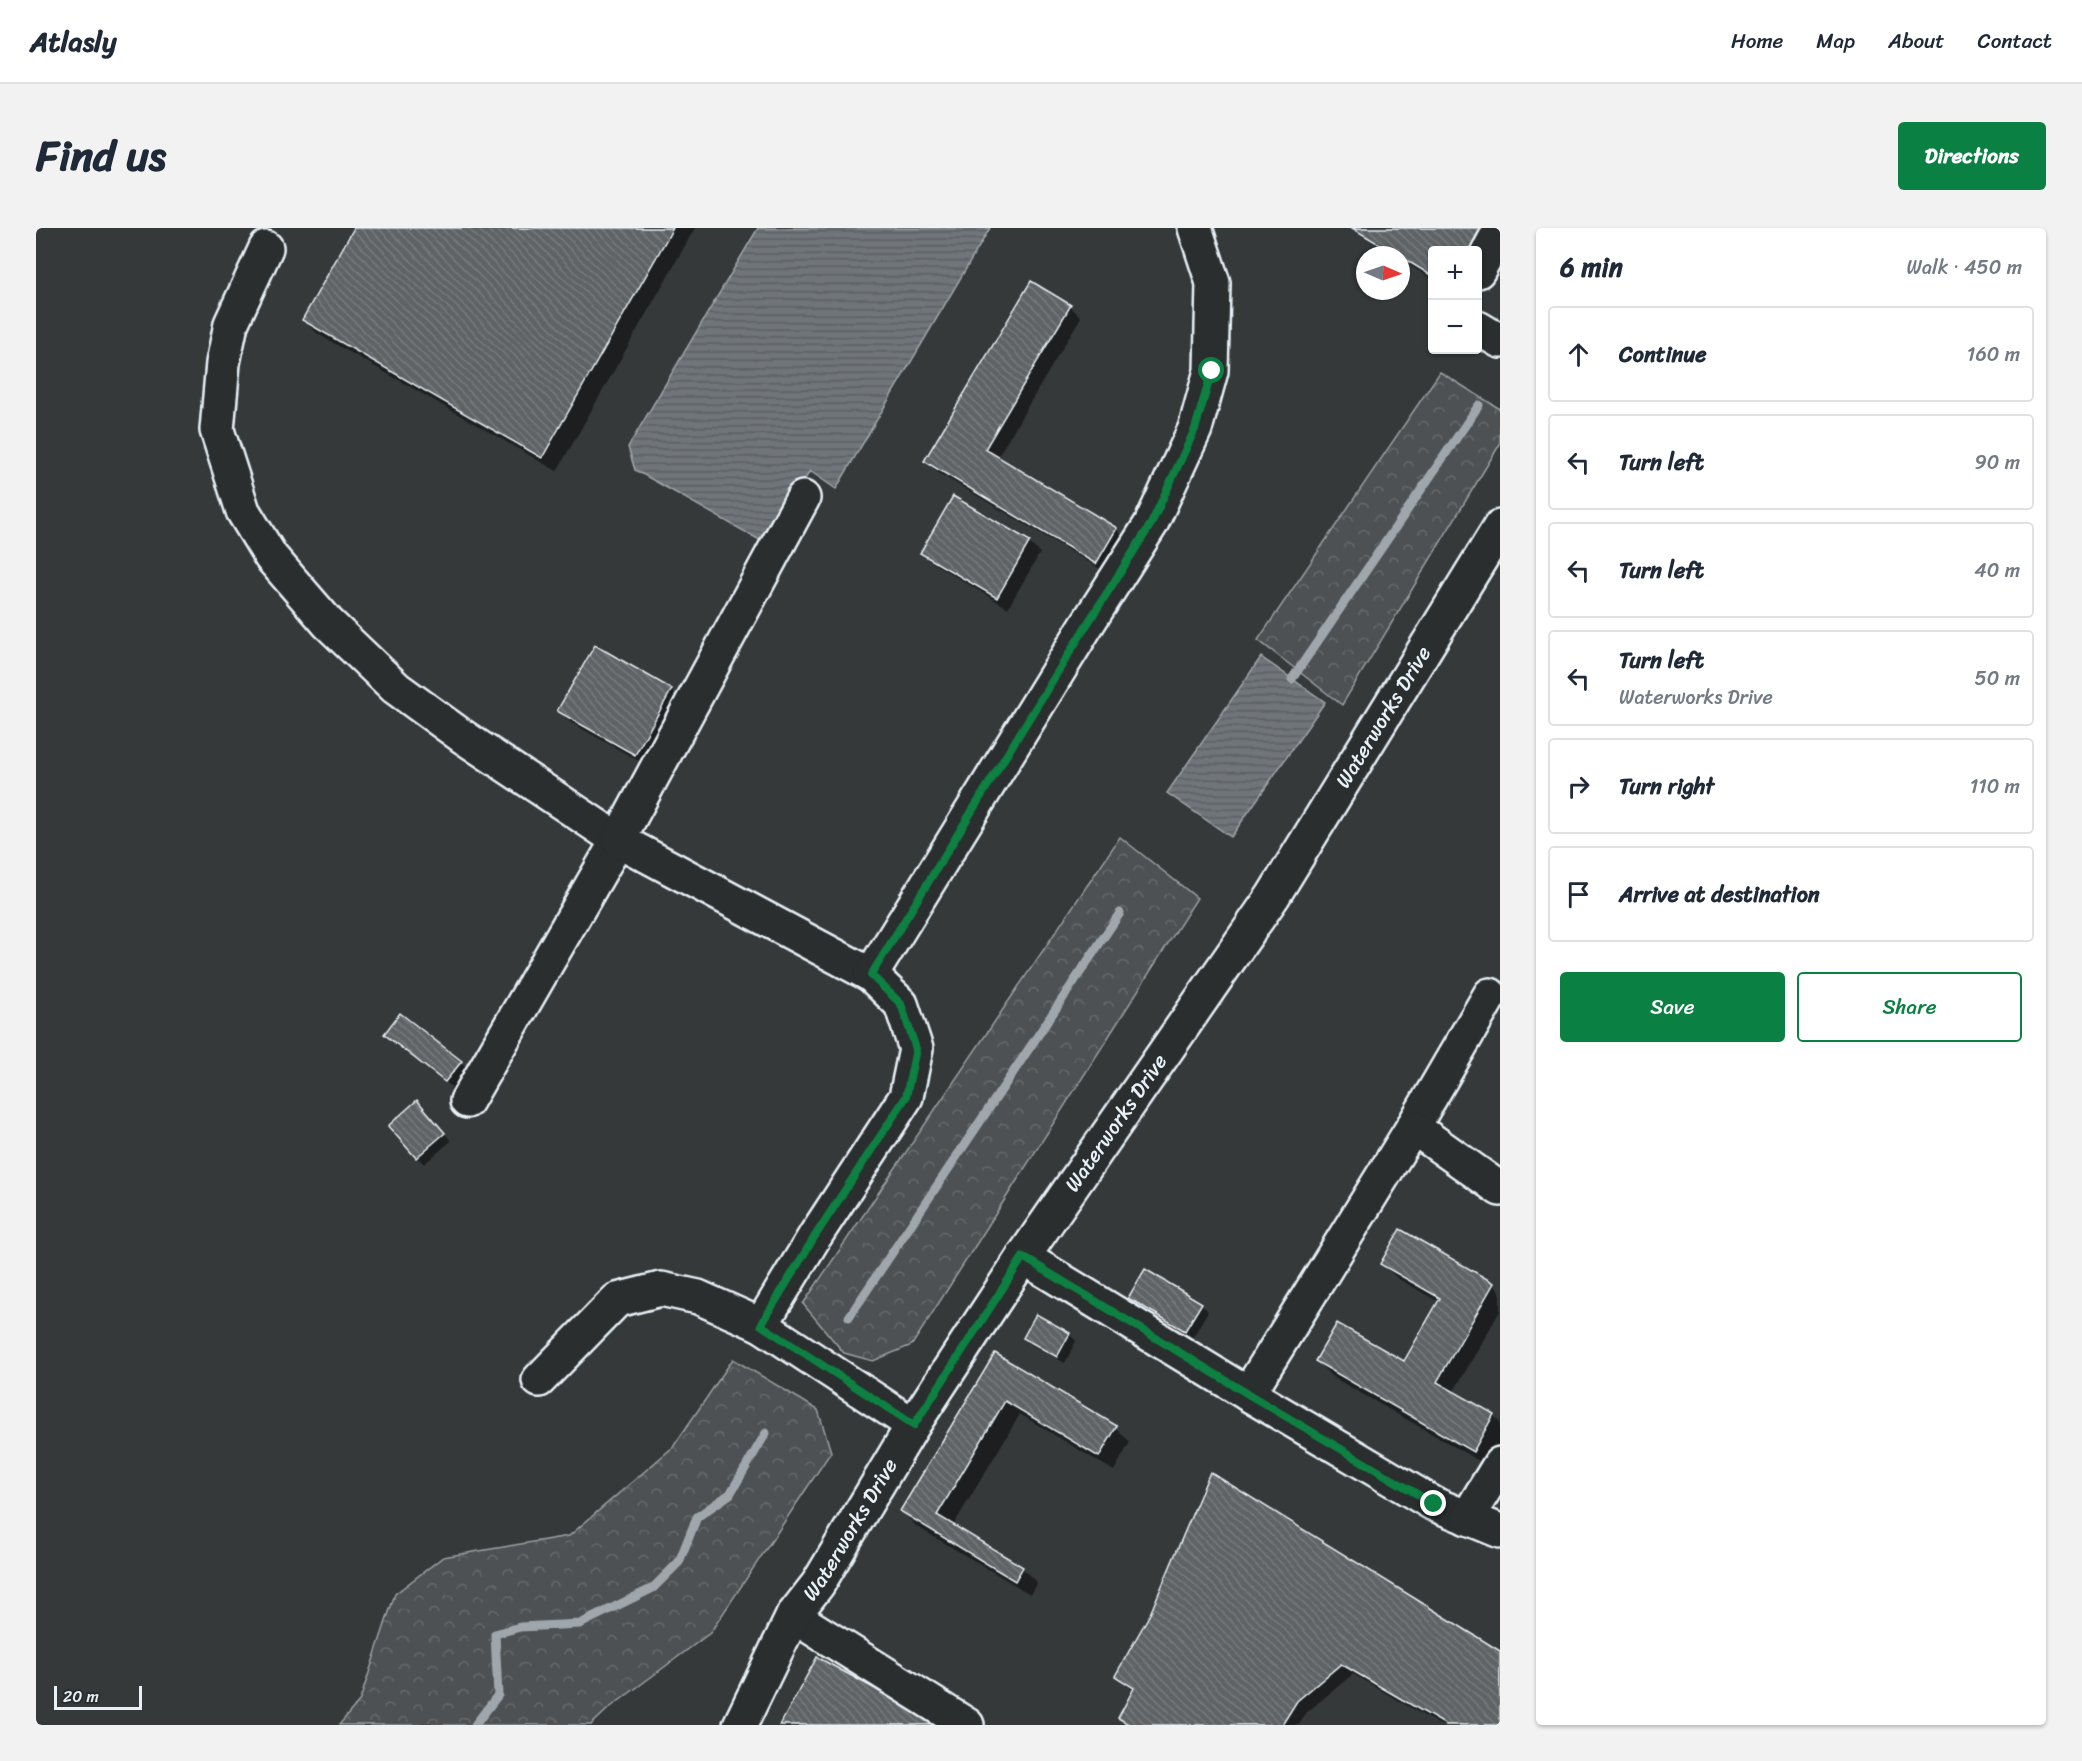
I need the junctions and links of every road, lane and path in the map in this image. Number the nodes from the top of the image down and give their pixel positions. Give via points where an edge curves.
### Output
1 (1195, 228) edge
2 (1500, 230) edge
3 (266, 248) dead end
4 (1482, 264) edge
5 (1482, 330) edge
6 (1500, 341) edge
7 (803, 498) dead end
8 (1500, 527) edge
9 (618, 840) junction
10 (871, 975) junction
11 (1490, 995) dead end
12 (466, 1101) dead end
13 (1413, 1127) junction
14 (1500, 1189) edge
15 (1023, 1257) junction
16 (761, 1325) junction
17 (539, 1380) dead end
18 (1248, 1394) junction
19 (914, 1425) junction
20 (1500, 1464) edge
21 (1467, 1518) junction
22 (1500, 1531) edge
23 (793, 1616) junction
24 (741, 1725) edge
25 (967, 1725) edge

1 - 10 lane via 1213,283 1213,317 1212,371 1195,429 1151,524
2 - 4 lane
3 - 9 lane via 231,324 216,430 243,511 271,557 328,623 396,688
5 - 6 lane
7 - 9 lane
8 - 15 lane, Waterworks Drive via 1273,896
9 - 10 lane
9 - 12 lane
10 - 16 lane via 901,1004 916,1049 906,1097
11 - 13 lane
13 - 14 lane
13 - 18 lane
15 - 18 lane
15 - 19 lane, Waterworks Drive
16 - 17 lane via 698,1297 662,1289 616,1300
16 - 19 lane
18 - 21 lane via 1434,1504
19 - 23 lane, Waterworks Drive via 818,1584
20 - 21 lane
21 - 22 lane
23 - 24 lane, Waterworks Drive
23 - 25 lane

